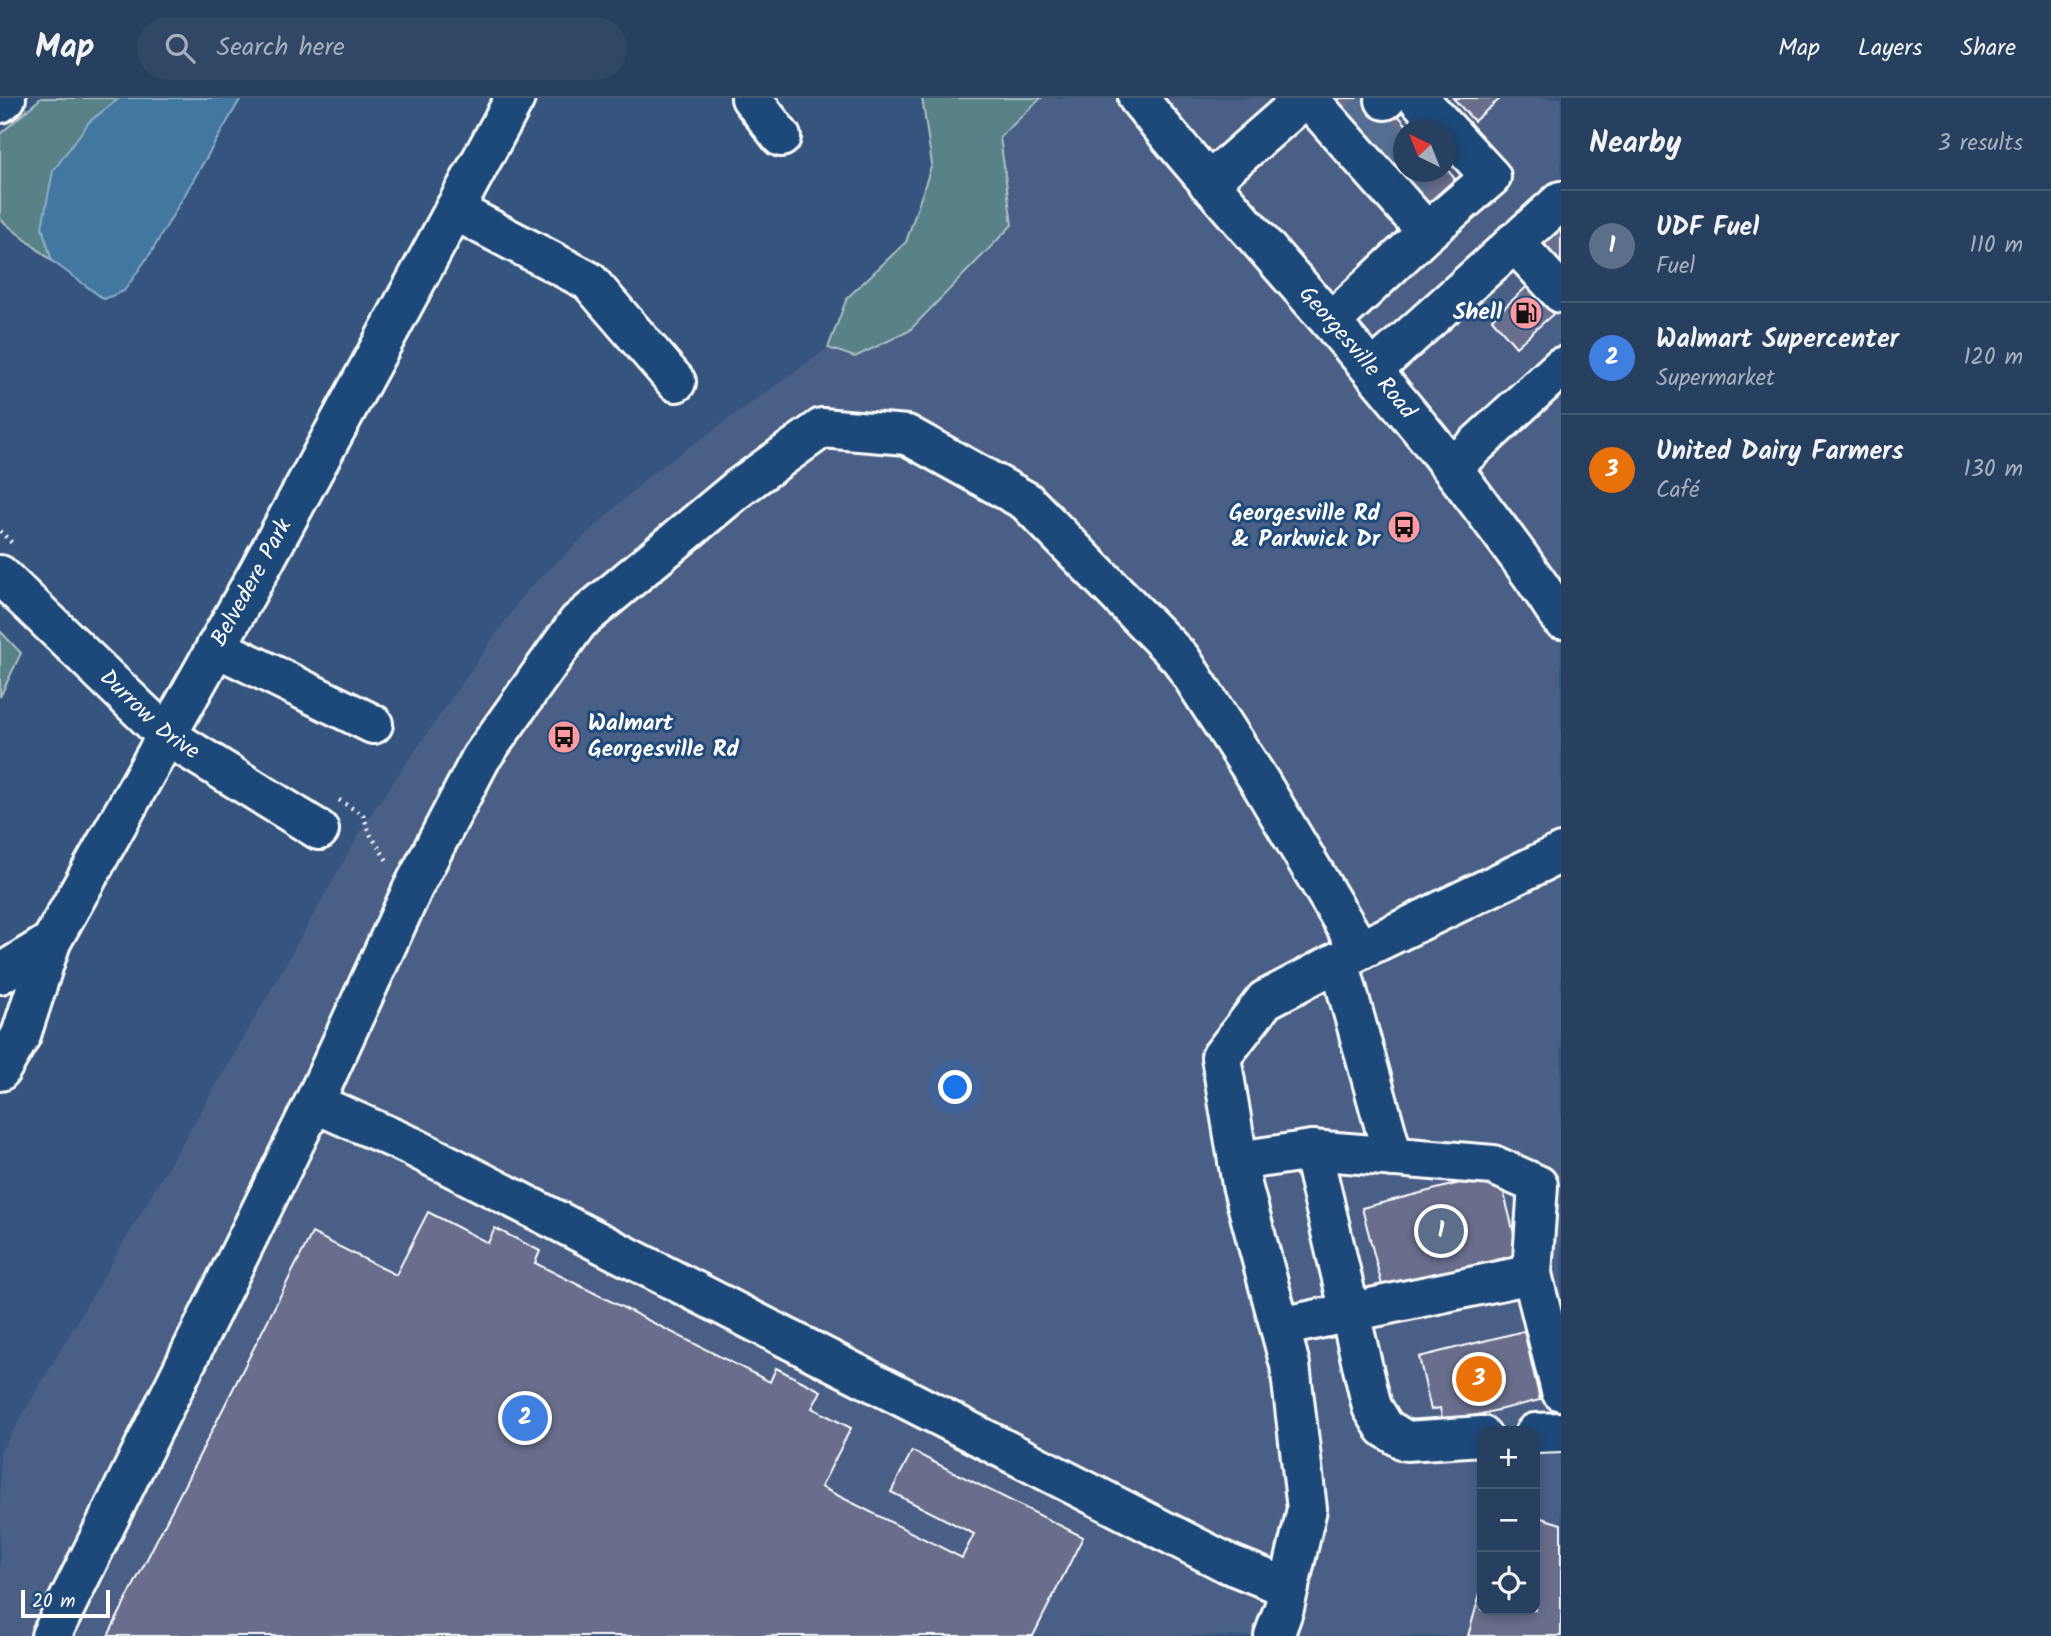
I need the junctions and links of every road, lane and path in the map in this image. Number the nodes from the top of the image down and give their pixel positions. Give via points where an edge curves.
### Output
1 (6, 98) edge
2 (515, 98) edge
3 (751, 98) edge
4 (1138, 98) edge
5 (1306, 98) edge
6 (0, 103) edge
7 (1418, 117) edge
8 (781, 137) dead end
9 (1208, 183) junction
10 (1561, 201) edge
11 (454, 210) junction
12 (1427, 232) junction
13 (1514, 242) junction
14 (1561, 293) edge
15 (1331, 322) junction
16 (1561, 367) edge
17 (1373, 370) junction
18 (676, 382) dead end
19 (1452, 467) junction
20 (0, 575) edge
21 (1561, 619) edge
22 (216, 648) junction
23 (373, 724) dead end
24 (167, 736) junction
25 (320, 830) dead end
26 (1561, 853) edge
27 (51, 942) junction
28 (1349, 955) junction
29 (0, 974) edge
30 (0, 1072) edge
31 (314, 1103) junction
32 (1312, 1150) junction
33 (1393, 1157) junction
34 (1238, 1161) junction
35 (1532, 1274) junction
36 (1351, 1312) junction
37 (1280, 1327) junction
38 (1561, 1391) edge
39 (1561, 1432) edge
40 (1540, 1433) edge
41 (1477, 1436) edge
42 (1289, 1588) junction
43 (51, 1636) edge
44 (1274, 1636) edge

1 - 6 street
2 - 11 street, Belvedere Park
3 - 8 street
4 - 9 street, Georgesville Road
5 - 9 street
5 - 12 street via 1373,159
7 - 12 street via 1491,177
9 - 15 street, Georgesville Road
10 - 13 street
11 - 18 street via 589,281
11 - 22 street, Belvedere Park
12 - 15 street
13 - 14 street
13 - 17 street
15 - 17 street, Georgesville Road
16 - 19 street
17 - 19 street, Georgesville Road
19 - 21 street, Georgesville Road
20 - 24 street, Durrow Drive
22 - 23 street
22 - 24 street, Belvedere Park
24 - 25 street, Durrow Drive
24 - 27 street, Belvedere Park
26 - 28 street
27 - 29 street
27 - 30 street, Belvedere Park via 21,1035
28 - 31 street via 1260,782 1181,659 1026,501 907,435 822,428 740,487 578,622 481,758 413,888
28 - 33 street
28 - 34 street via 1265,1000 1221,1057
31 - 42 street via 411,1146 1227,1563
31 - 43 street
32 - 33 street
32 - 34 street
32 - 36 street
33 - 35 street via 1493,1165 1538,1185
34 - 37 street
35 - 36 street
35 - 38 street
36 - 37 street
36 - 41 street via 1372,1407 1385,1429 1406,1441
37 - 42 street via 1290,1365 1307,1510
39 - 40 street
42 - 44 street

